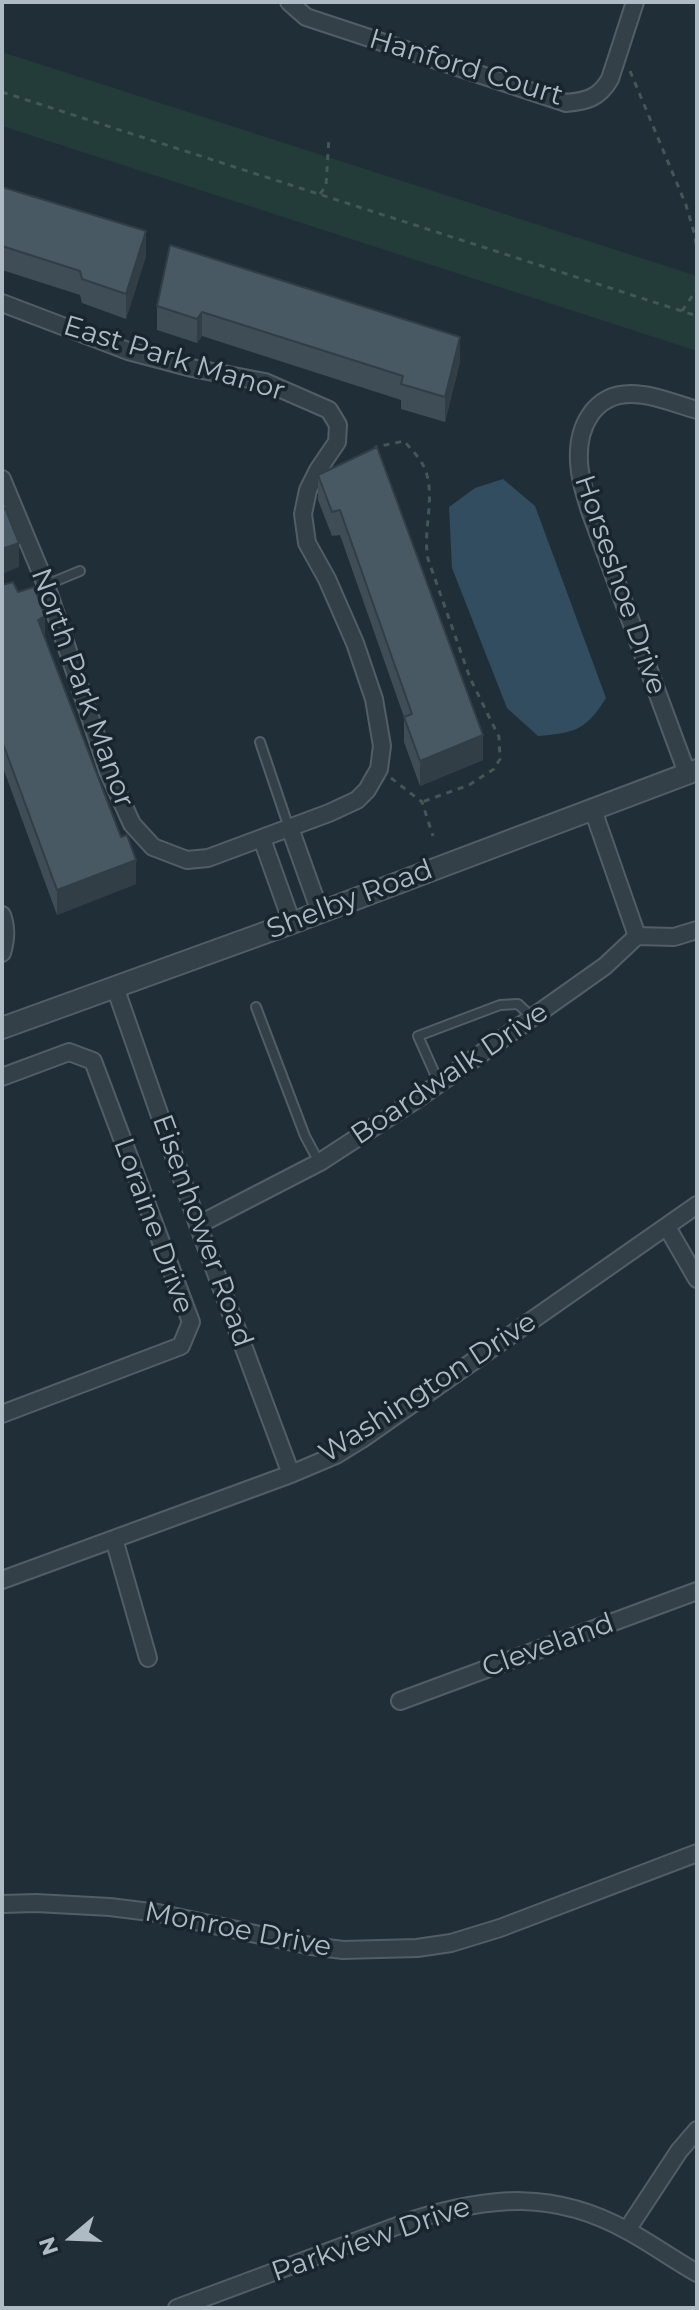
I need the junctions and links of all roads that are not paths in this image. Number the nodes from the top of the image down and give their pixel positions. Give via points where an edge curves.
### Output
1 (289, 2) edge
2 (635, 2) edge
3 (2, 303) edge
4 (697, 410) edge
5 (2, 479) edge
6 (80, 571) dead end
7 (46, 585) junction
8 (260, 742) dead end
9 (379, 769) joint
10 (692, 771) edge
11 (593, 810) junction
12 (290, 828) junction
13 (262, 839) junction
14 (320, 912) junction
15 (2, 915) edge
16 (292, 923) junction
17 (697, 930) edge
18 (637, 936) junction
19 (2, 953) edge
20 (115, 987) junction
21 (256, 1007) dead end
22 (533, 1018) junction
23 (2, 1028) edge
24 (2, 1077) edge
25 (439, 1084) junction
26 (320, 1162) junction
27 (697, 1205) edge
28 (198, 1225) junction
29 (667, 1227) junction
30 (697, 1279) edge
31 (2, 1414) edge
32 (291, 1474) junction
33 (114, 1539) junction
34 (2, 1580) edge
35 (697, 1591) edge
36 (148, 1658) dead end
37 (400, 1701) dead end
38 (697, 1853) edge
39 (2, 1904) edge
40 (697, 2130) edge
41 (627, 2230) junction
42 (697, 2273) edge
43 (177, 2308) edge

1 - 2 street, Hanford Court via 306,17 566,103 585,101 604,90
3 - 9 street, East Park Manor via 128,351 265,382 329,410 338,425 337,442 308,490 303,514 307,543 355,643 374,699 382,746
4 - 10 street, Horseshoe Drive via 634,394 605,399 586,419 578,461 590,511
5 - 7 street, North Park Manor
6 - 7 lane
7 - 13 street, North Park Manor via 108,771 132,824 153,847 187,860
8 - 12 lane
9 - 12 street, North Park Manor via 357,800
10 - 11 street, Shelby Road
11 - 14 street, Shelby Road
11 - 18 street
12 - 13 street, North Park Manor
12 - 14 street
13 - 16 street
14 - 16 street, Shelby Road
15 - 19 street
16 - 20 street, Shelby Road
17 - 18 street via 674,937
18 - 22 street, Boardwalk Drive
20 - 23 street, Shelby Road
20 - 28 street, Eisenhower Road
21 - 26 lane
22 - 25 street, Boardwalk Drive
22 - 25 lane via 518,1004 500,1005 418,1036
24 - 31 street, Loraine Drive via 69,1052 93,1061 191,1322 181,1346
25 - 26 street, Boardwalk Drive
26 - 28 street, Boardwalk Drive
27 - 29 street, Washington Drive
28 - 32 street, Eisenhower Road
29 - 30 street
29 - 32 street, Washington Drive via 362,1439
32 - 33 street, Washington Drive
33 - 34 street, Washington Drive
33 - 36 street
35 - 37 street, Cleveland
38 - 39 street, Monroe Drive via 500,1928 417,1948 343,1950 158,1913
40 - 41 street
41 - 42 street, Parkview Drive
41 - 43 street, Parkview Drive via 562,2205 479,2203 413,2220

